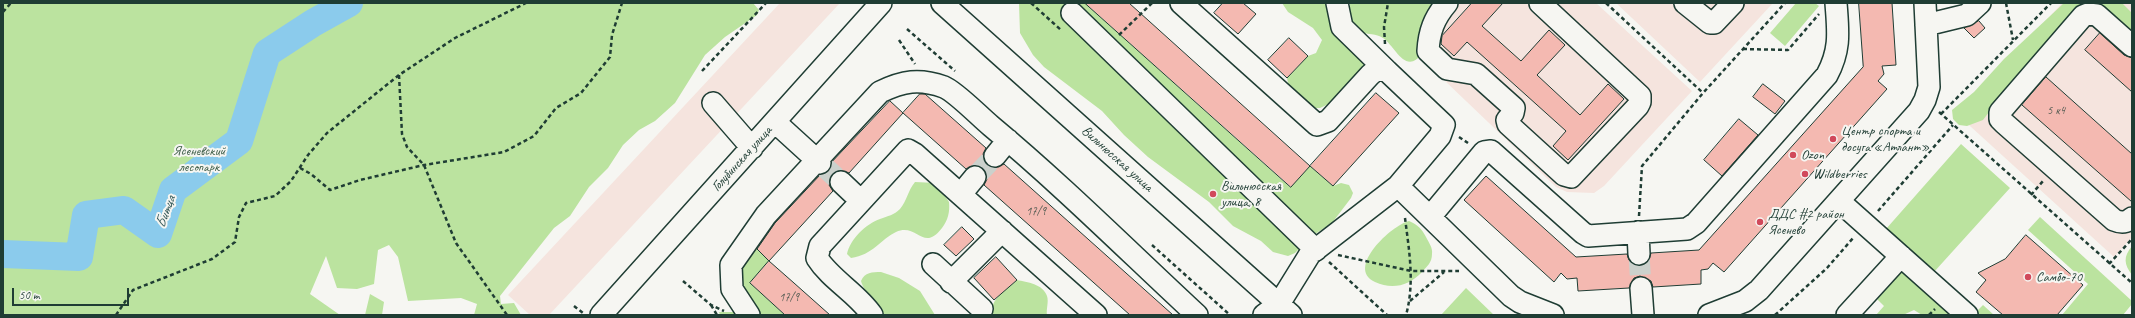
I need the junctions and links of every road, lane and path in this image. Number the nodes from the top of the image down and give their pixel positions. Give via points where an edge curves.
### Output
1 (11, 3) edge
2 (526, 3) edge
3 (622, 3) edge
4 (766, 3) edge
5 (881, 3) edge
6 (942, 3) edge
7 (1152, 3) edge
8 (1181, 3) edge
9 (1338, 3) edge
10 (1388, 3) edge
11 (1447, 3) edge
12 (1540, 3) edge
13 (1606, 3) edge
14 (1685, 3) edge
15 (1733, 3) edge
16 (1785, 3) edge
17 (1836, 3) edge
18 (1845, 3) edge
19 (1925, 3) edge
20 (1980, 3) edge
21 (2006, 3) edge
22 (2051, 3) edge
23 (3, 12) edge
24 (1072, 13) dead end
25 (1926, 25) junction
26 (899, 40) dead end
27 (2014, 41) junction
28 (1108, 46) junction
29 (2132, 46) edge
30 (1743, 49) junction
31 (702, 71) dead end
32 (1387, 71) junction
33 (399, 75) junction
34 (928, 82) junction
35 (1703, 93) junction
36 (1925, 100) junction
37 (713, 103) dead end
38 (1941, 114) junction
39 (775, 122) junction
40 (1444, 125) junction
41 (1953, 125) junction
42 (1512, 128) junction
43 (1008, 140) junction
44 (752, 148) junction
45 (1487, 152) junction
46 (995, 156) tunnel mouth
47 (818, 162) junction
48 (424, 165) junction
49 (300, 168) junction
50 (975, 177) tunnel mouth
51 (841, 182) tunnel mouth
52 (1400, 188) junction
53 (961, 194) junction
54 (861, 201) junction
55 (1839, 201) junction
56 (1430, 217) junction
57 (2132, 218) edge
58 (1866, 224) junction
59 (1002, 231) junction
60 (1638, 232) junction
61 (2132, 240) edge
62 (1316, 250) junction
63 (1639, 254) tunnel mouth
64 (1901, 256) junction
65 (933, 264) dead end
66 (2109, 264) junction
67 (1411, 271) junction
68 (1445, 271) junction
69 (1486, 271) junction
70 (683, 281) dead end
71 (951, 282) junction
72 (2132, 283) edge
73 (1641, 288) tunnel mouth
74 (1211, 298) dead end
75 (1410, 301) junction
76 (711, 305) junction
77 (574, 306) dead end
78 (982, 309) dead end
79 (1278, 311) edge
80 (727, 312) dead end
81 (116, 315) edge
82 (507, 315) edge
83 (585, 315) edge
84 (601, 315) edge
85 (717, 315) edge
86 (749, 315) edge
87 (872, 315) edge
88 (1096, 315) edge
89 (1197, 315) edge
90 (1230, 315) edge
91 (1386, 315) edge
92 (1406, 315) edge
93 (1553, 315) edge
94 (1643, 315) edge
95 (1709, 315) edge
96 (1775, 315) edge
97 (1847, 315) edge
98 (1967, 315) edge

1 - 23 path
2 - 33 path via 455,38
3 - 48 path via 612,35 610,57 581,93 556,108 534,136 504,152
4 - 31 path
5 - 39 street, Голубинская улица
6 - 79 street, Вильнюсская улица
7 - 28 path
8 - 32 street via 1317,125 1328,121 1370,74 1377,69
9 - 32 street via 1342,28
10 - 32 path via 1384,28
11 - 42 street via 1431,28 1428,52 1447,69 1476,74 1514,108 1514,113 1507,120
12 - 42 street via 1638,92 1640,102 1571,177 1564,175
13 - 35 path
14 - 15 street via 1710,23 1714,23
16 - 30 path
17 - 18 street
17 - 30 path via 1824,9 1788,50
17 - 60 street via 1838,46 1827,75 1696,223 1687,229
19 - 25 street
20 - 25 street via 1967,15
21 - 27 path
22 - 27 path
24 - 28 street
25 - 36 street via 1929,87
26 - 34 path
27 - 38 path
28 - 62 street
29 - 57 street via 2097,15 2093,13 2083,16 2000,112 2000,119 2114,220 2120,223 2128,222
30 - 35 path
32 - 40 street
33 - 48 path via 402,134 407,147
33 - 49 path via 327,133
34 - 43 street via 945,88
34 - 47 street via 898,83 880,92
35 - 60 path via 1642,166
36 - 38 path
36 - 55 street via 1919,111
37 - 44 street
38 - 41 path
39 - 44 street, Голубинская улица
39 - 47 street
40 - 45 path via 1466,142
40 - 52 street via 1440,136
41 - 58 path
41 - 66 path
42 - 45 street
43 - 46 street
43 - 89 street
44 - 84 street, Голубинская улица
45 - 56 street
45 - 60 street via 1588,236
47 - 86 street via 766,215 731,265 732,289
48 - 49 path via 330,190
48 - 82 path via 456,243
49 - 81 path via 292,181 275,196 246,203 239,217 235,242 212,259 133,290
50 - 53 street
51 - 54 street
52 - 56 street
52 - 62 street
52 - 67 path
53 - 54 street via 908,150
53 - 59 street
54 - 87 street via 820,246 817,258 823,268 866,306
55 - 58 street
55 - 95 street via 1759,290 1745,301
56 - 69 street
58 - 64 street
58 - 96 path via 1827,268
59 - 71 street
59 - 88 street
60 - 63 street
61 - 66 path
62 - 67 path
62 - 79 street via 1310,254
62 - 91 path
64 - 97 street
64 - 98 street
65 - 71 street
66 - 72 path
67 - 68 path
67 - 75 path
68 - 69 path
68 - 75 path
69 - 93 street via 1520,302
70 - 76 path
71 - 78 street
73 - 94 street
74 - 90 path
75 - 92 path
76 - 80 path
76 - 85 path
77 - 83 path

